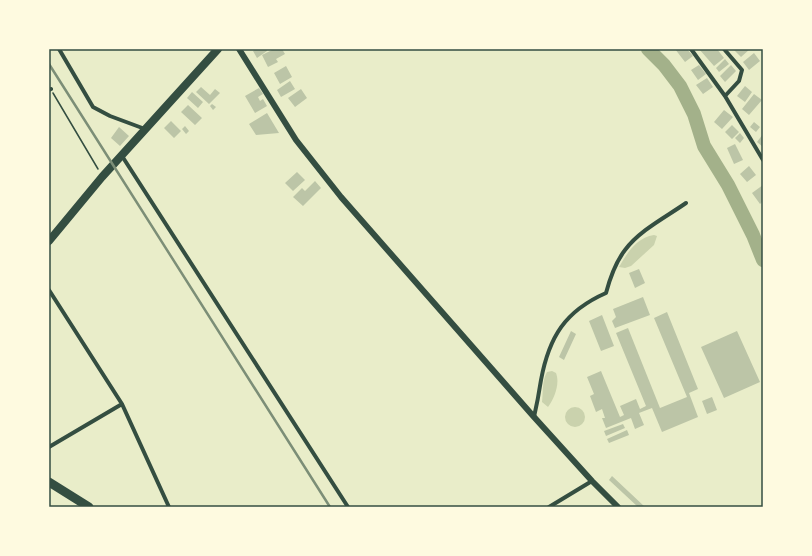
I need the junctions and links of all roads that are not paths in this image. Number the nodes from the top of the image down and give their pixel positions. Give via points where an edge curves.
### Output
1 (59, 49) edge
2 (218, 49) edge
3 (239, 49) edge
4 (691, 49) edge
5 (724, 49) edge
6 (725, 96) junction
7 (145, 130) junction
8 (122, 156) junction
9 (762, 157) edge
10 (686, 203) dead end
11 (49, 241) edge
12 (49, 290) edge
13 (122, 404) junction
14 (534, 417) junction
15 (49, 447) edge
16 (592, 481) junction
17 (49, 482) edge
18 (89, 507) edge
19 (169, 507) edge
20 (348, 507) edge
21 (549, 507) edge
22 (618, 507) edge

1 - 7 street via 93,107
2 - 7 highway
3 - 14 street via 296,140 341,197
4 - 6 street
5 - 6 street via 742,70 738,81
6 - 9 street
7 - 8 highway
8 - 11 highway
8 - 20 street
10 - 14 street via 633,241 616,265 606,293 592,299 565,321 555,336 546,358
12 - 13 street
13 - 15 street
13 - 19 street
14 - 16 street
16 - 21 street
16 - 22 street
17 - 18 highway

